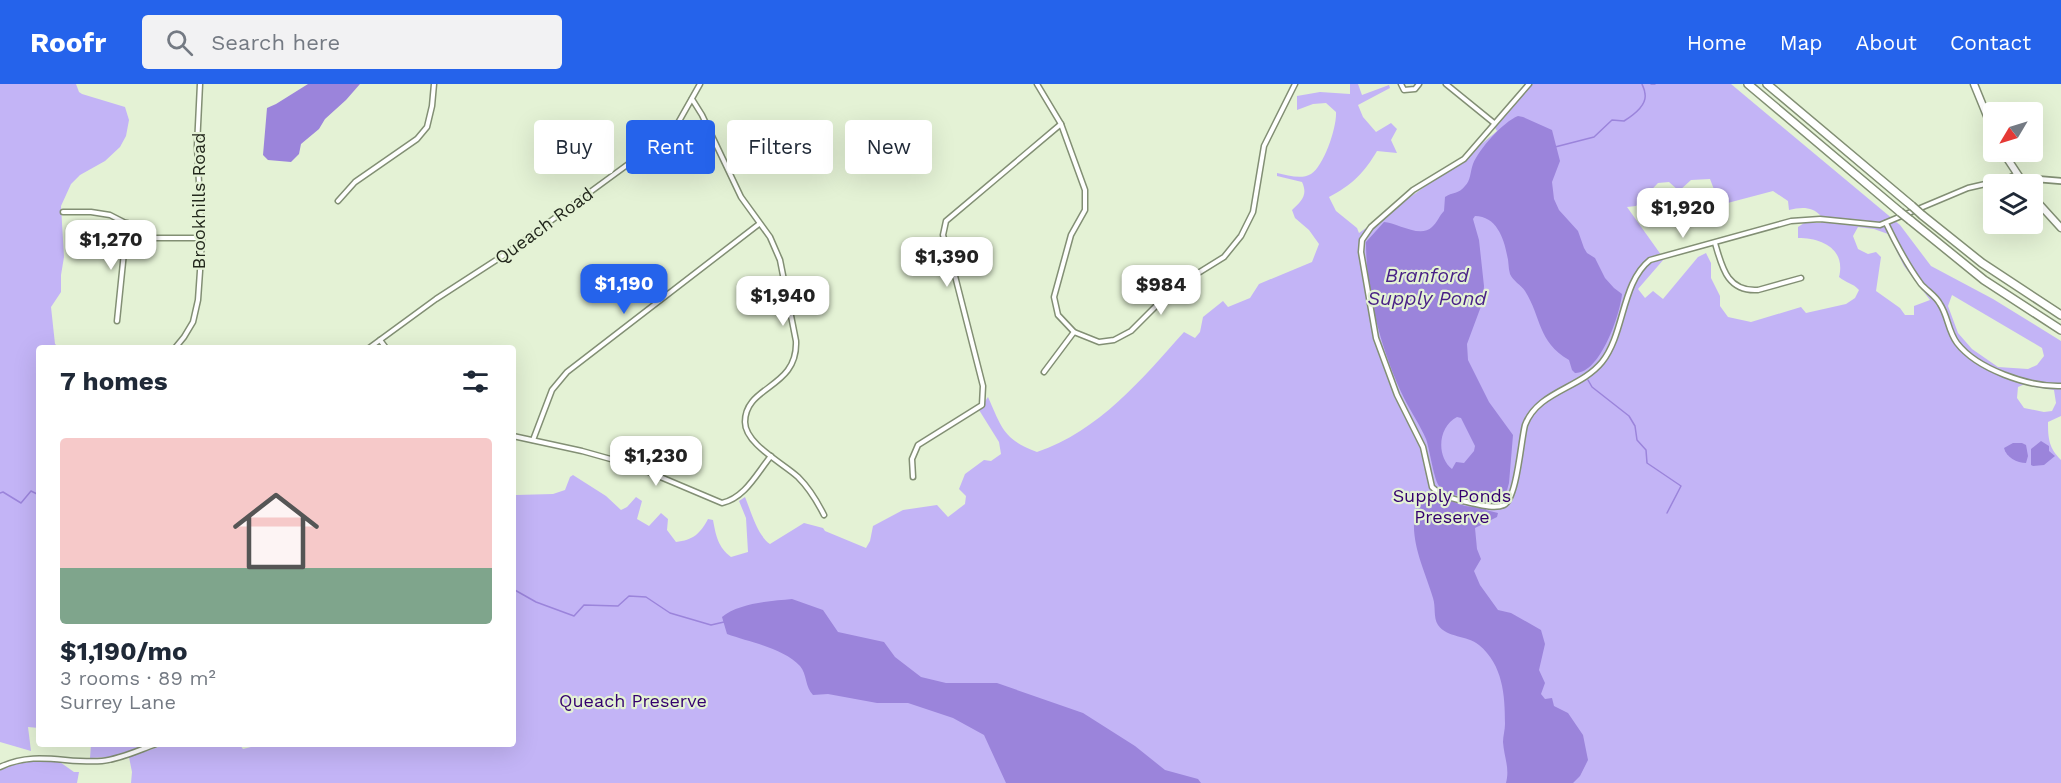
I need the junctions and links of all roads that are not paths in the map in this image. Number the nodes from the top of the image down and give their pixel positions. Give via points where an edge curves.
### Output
1 (200, 84) edge
2 (434, 84) edge
3 (700, 84) edge
4 (1037, 84) edge
5 (1295, 84) edge
6 (1401, 84) edge
7 (1419, 84) edge
8 (1446, 84) edge
9 (1529, 84) edge
10 (1748, 84) edge
11 (1767, 84) edge
12 (1974, 84) edge
13 (692, 99) junction
14 (1983, 106) edge
15 (1494, 123) junction
16 (1061, 124) junction
17 (2009, 162) edge
18 (2017, 174) edge
19 (2043, 179) edge
20 (2061, 181) edge
21 (1983, 185) edge
22 (338, 201) dead end
23 (2043, 208) edge
24 (63, 212) dead end
25 (127, 223) junction
26 (1886, 223) junction
27 (759, 224) junction
28 (2061, 228) edge
29 (202, 238) junction
30 (1715, 243) junction
31 (1801, 278) dead end
32 (2061, 315) edge
33 (117, 321) dead end
34 (2061, 330) edge
35 (1074, 332) junction
36 (380, 339) junction
37 (177, 345) edge
38 (373, 345) edge
39 (384, 345) edge
40 (1044, 372) dead end
41 (2061, 386) edge
42 (516, 437) edge
43 (532, 440) junction
44 (771, 456) junction
45 (913, 477) dead end
46 (824, 515) dead end
47 (147, 747) edge
48 (0, 767) edge

1 - 29 street, Brookhills Road via 197,146
2 - 22 street via 427,127 417,139 355,182
3 - 13 street, Queach Road
4 - 16 street
5 - 35 street via 1264,146 1253,212 1224,257 1174,288 1131,331 1114,340 1099,342
6 - 7 street via 1404,90
8 - 15 street
9 - 15 street
10 - 34 highway, bridge via 1984,280
11 - 32 highway, bridge via 1982,263
12 - 14 main road
13 - 27 street via 741,197
13 - 36 street, Queach Road via 678,123 657,143 507,253
15 - 30 street via 1464,159 1413,190 1362,240 1371,316 1379,345 1397,395 1421,441 1432,487 1447,496 1484,505 1502,506 1509,501 1529,415 1542,402 1592,373 1602,362 1641,268 1656,258
16 - 35 street via 1085,190 1085,210 1071,235 1054,297 1058,315
16 - 45 street via 946,221 942,235 983,386 983,401 918,445 912,459
17 - 18 main road
19 - 20 street
21 - 26 street
23 - 28 main road
24 - 25 street via 110,215
25 - 29 street via 154,238
25 - 33 street
26 - 30 street via 1798,220
26 - 41 street via 1912,271 1942,306 1950,332 1963,349 2012,378
27 - 43 street via 567,372 552,390
27 - 44 street via 780,260 797,351 790,369 752,402 746,417 751,438
29 - 37 street, Brookhills Road via 195,312 189,330
30 - 31 street via 1725,276 1738,287 1751,291
35 - 40 street
36 - 38 street, Queach Road
36 - 39 street
42 - 43 street
43 - 44 street via 632,465 722,502 740,495
44 - 46 street via 799,478
47 - 48 street via 106,760 41,758

